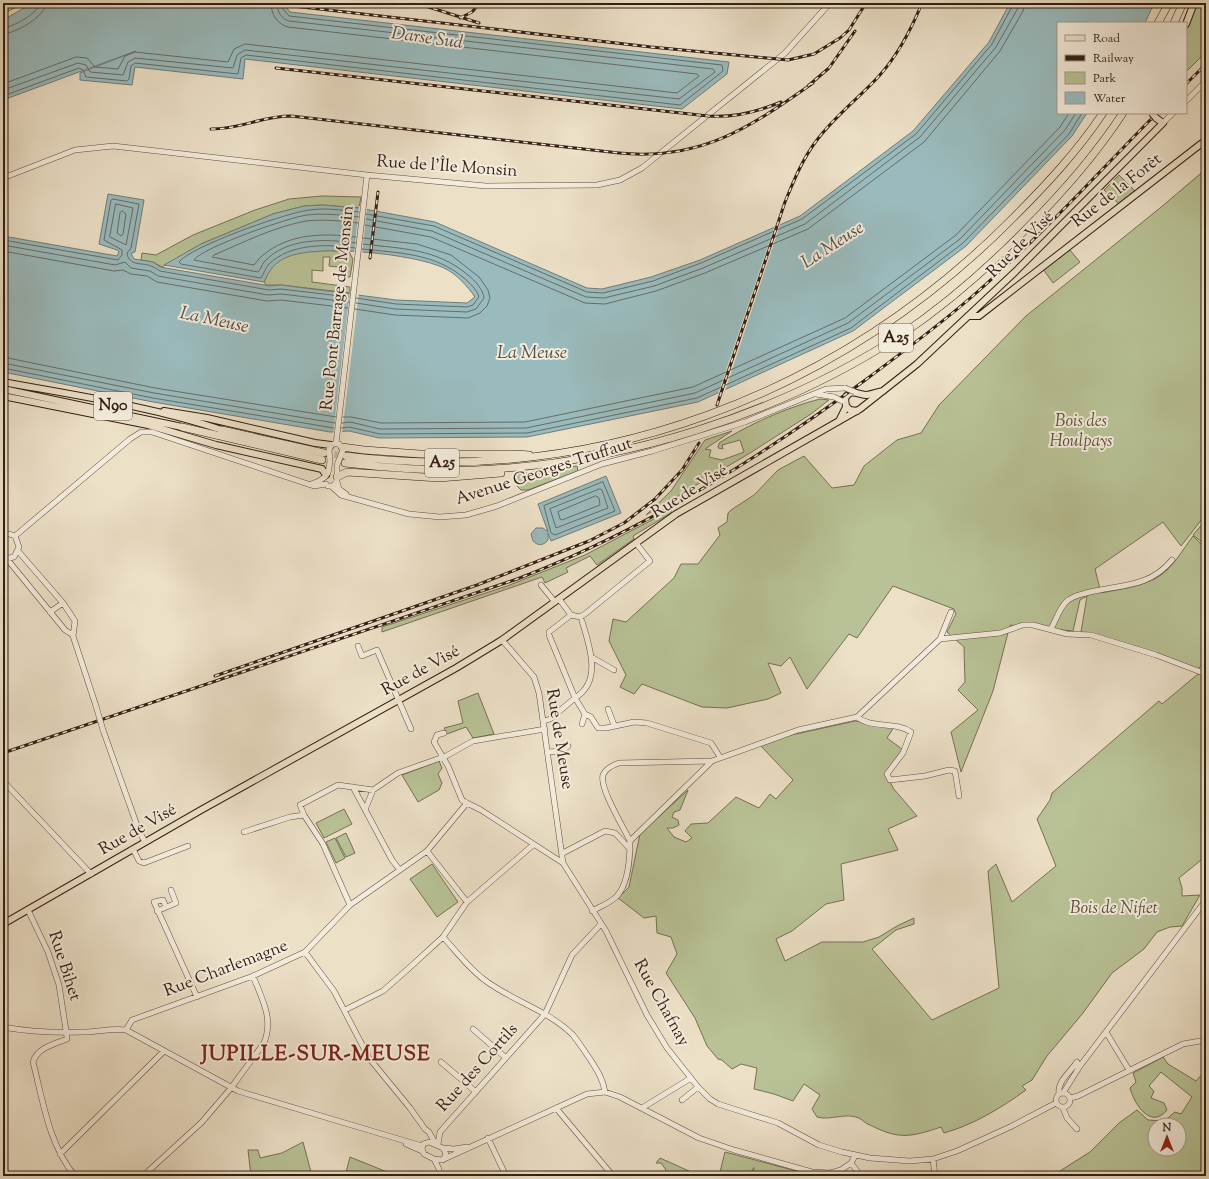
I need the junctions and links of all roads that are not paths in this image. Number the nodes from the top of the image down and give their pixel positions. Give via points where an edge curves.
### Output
1 (830, 3) edge
2 (1168, 3) edge
3 (1183, 3) edge
4 (1194, 3) edge
5 (1158, 22) edge
6 (1174, 22) edge
7 (1187, 22) edge
8 (1206, 81) edge
9 (1187, 100) edge
10 (1102, 114) edge
11 (1122, 114) edge
12 (1172, 114) edge
13 (1154, 116) edge
14 (1163, 123) junction
15 (1206, 140) edge
16 (367, 175) junction
17 (3, 178) edge
18 (968, 316) junction
19 (3, 382) edge
20 (3, 385) edge
21 (3, 388) edge
22 (883, 390) junction
23 (3, 393) edge
24 (858, 393) junction
25 (815, 394) junction
26 (3, 396) edge
27 (53, 398) junction
28 (845, 403) junction
29 (123, 405) junction
30 (860, 409) junction
31 (839, 422) junction
32 (182, 427) joint
33 (222, 430) junction
34 (336, 445) junction
35 (325, 456) junction
36 (537, 457) junction
37 (343, 459) junction
38 (531, 465) junction
39 (326, 475) junction
40 (337, 478) junction
41 (311, 484) junction
42 (329, 485) junction
43 (346, 495) junction
44 (3, 532) edge
45 (15, 536) junction
46 (636, 543) junction
47 (18, 551) junction
48 (5, 559) edge
49 (1172, 560) dead end
50 (541, 585) dead end
51 (557, 600) junction
52 (63, 603) junction
53 (50, 612) junction
54 (951, 612) dead end
55 (571, 615) junction
56 (582, 621) dead end
57 (1051, 629) junction
58 (73, 635) junction
59 (940, 639) junction
60 (502, 640) junction
61 (358, 646) dead end
62 (593, 658) junction
63 (614, 670) dead end
64 (1206, 674) edge
65 (574, 698) junction
66 (399, 700) junction
67 (608, 709) dead end
68 (585, 714) junction
69 (857, 717) junction
70 (544, 721) junction
71 (582, 724) dead end
72 (614, 725) junction
73 (411, 729) dead end
74 (545, 729) junction
75 (444, 733) dead end
76 (568, 746) dead end
77 (548, 752) junction
78 (442, 757) junction
79 (720, 757) junction
80 (712, 761) junction
81 (3, 781) edge
82 (353, 787) junction
83 (373, 790) junction
84 (959, 796) dead end
85 (467, 803) junction
86 (365, 810) junction
87 (304, 815) junction
88 (244, 832) dead end
89 (630, 841) junction
90 (145, 842) junction
91 (533, 844) junction
92 (188, 846) dead end
93 (132, 849) junction
94 (630, 849) junction
95 (427, 851) junction
96 (563, 853) junction
97 (563, 864) junction
98 (399, 869) junction
99 (91, 874) junction
100 (171, 890) dead end
101 (1206, 900) edge
102 (467, 902) junction
103 (350, 905) junction
104 (166, 907) junction
105 (28, 910) junction
106 (157, 911) junction
107 (592, 911) junction
108 (3, 924) edge
109 (602, 924) junction
110 (443, 937) junction
111 (305, 952) junction
112 (254, 976) junction
113 (197, 997) junction
114 (345, 1010) junction
115 (545, 1014) junction
116 (3, 1026) edge
117 (473, 1029) dead end
118 (126, 1030) junction
119 (66, 1032) junction
120 (1106, 1032) junction
121 (1206, 1040) edge
122 (164, 1051) junction
123 (506, 1058) junction
124 (441, 1062) dead end
125 (1077, 1062) dead end
126 (1129, 1070) junction
127 (691, 1078) junction
128 (698, 1087) junction
129 (231, 1088) junction
130 (476, 1092) junction
131 (605, 1092) junction
132 (1061, 1093) junction
133 (1070, 1098) junction
134 (682, 1100) dead end
135 (1056, 1103) junction
136 (556, 1108) junction
137 (642, 1108) junction
138 (1063, 1108) junction
139 (425, 1129) junction
140 (1077, 1129) dead end
141 (488, 1138) junction
142 (428, 1142) junction
143 (436, 1144) junction
144 (472, 1145) junction
145 (422, 1148) junction
146 (443, 1148) junction
147 (60, 1154) junction
148 (855, 1156) junction
149 (932, 1159) junction
150 (434, 1160) junction
151 (443, 1160) junction
152 (851, 1163) junction
153 (439, 1169) junction
154 (16, 1174) dead end
155 (611, 1174) edge
156 (831, 1174) edge
157 (10, 1176) edge
158 (75, 1176) edge
159 (143, 1176) edge
160 (440, 1176) edge
161 (506, 1176) edge
162 (599, 1176) edge
163 (861, 1176) edge
164 (935, 1176) edge

1 - 16 street, Rue de l'Île Monsin via 795,44 756,78 650,163 620,180 597,185 497,186
2 - 5 highway
3 - 6 highway
4 - 7 main road
8 - 9 street
10 - 36 highway, A25 via 1065,163 972,258 921,300 865,338 778,386 700,419 624,442
11 - 38 highway, A25 via 1077,175 1008,248 930,314 874,352 807,388 768,405 720,421 658,441
12 - 14 street, Rue de Visé
13 - 14 main road
14 - 18 main road, Rue de Visé
15 - 18 main road, Rue de la Forêt via 979,316
16 - 17 street, Rue de l'Île Monsin via 113,146 75,150
16 - 34 street, Rue Pont Barrage de Monsin
18 - 22 main road, Rue de Visé via 917,364
19 - 29 main road, N90
20 - 33 main road, N90
21 - 27 main road, N90
22 - 24 main road, Rue de Visé via 873,394
22 - 30 main road, Rue de Visé via 879,396
23 - 27 main road
24 - 25 street, Avenue Georges Truffaut, bridge via 845,388 829,388
24 - 28 main road, Rue de Visé via 849,393
24 - 30 main road via 864,401
25 - 28 street, bridge via 834,397
25 - 43 street, Avenue Georges Truffaut via 745,422 602,464 472,513 445,517 415,515
26 - 39 main road, N90 via 148,425 216,445 322,469
27 - 32 main road, N90
28 - 30 main road via 850,410
28 - 31 main road
29 - 33 main road, N90
29 - 34 main road, N90 via 207,418 315,443
30 - 31 main road, Rue de Visé
31 - 46 main road, Rue de Visé via 698,500
32 - 35 highway
33 - 35 highway
34 - 35 street
34 - 36 highway, A25 via 420,454 517,454
34 - 37 street via 343,452
35 - 37 street
35 - 39 street
36 - 37 highway, A25 via 442,463
37 - 38 highway, A25 via 425,470 476,470
37 - 40 street
38 - 40 highway via 523,470 457,478 350,472 342,473
39 - 40 street via 332,473
39 - 41 street
39 - 42 street
40 - 42 street
40 - 43 street via 339,489
41 - 42 street
41 - 45 street via 152,432 141,432
42 - 43 street, Avenue Georges Truffaut via 338,494
44 - 45 street
45 - 47 street via 19,543
46 - 51 main road, Rue de Visé
46 - 55 street via 650,561 585,614 580,617
47 - 48 street via 14,557
47 - 52 street
48 - 53 street
49 - 57 street via 1158,575 1139,583 1074,596 1062,608
50 - 51 street
51 - 55 street
51 - 60 main road, Rue de Visé
52 - 53 street
52 - 58 street via 75,621
53 - 58 street via 65,630
54 - 59 street
55 - 65 street via 549,632
56 - 62 street
57 - 59 street via 1023,626 1000,633
57 - 64 street via 1067,634 1092,635
58 - 90 street, bridge via 103,730 139,832
59 - 69 street
60 - 66 main road, Rue de Visé
60 - 70 street, Rue de Meuse via 534,677
61 - 66 street via 362,656 377,650
62 - 63 street
62 - 65 street via 586,686 580,695
65 - 68 street
65 - 70 street via 550,719
66 - 73 street
66 - 90 main road, Rue de Visé
67 - 72 street
68 - 71 street
68 - 72 street via 591,717 598,728
69 - 79 street via 798,730
69 - 84 street via 864,721 905,728 911,732 903,754 887,774 890,780 949,770 955,772
70 - 74 street, Rue de Meuse
72 - 79 street via 634,722 658,726 711,743
74 - 77 street, Rue de Meuse
74 - 78 street via 473,741
75 - 78 street via 433,741
76 - 77 street via 562,751
77 - 96 street, Rue de Meuse
78 - 83 street via 398,773
78 - 85 street via 462,800
79 - 80 street
80 - 89 street
80 - 89 street via 620,763 609,766 603,776 604,787
81 - 99 street
82 - 83 street
82 - 86 street
82 - 87 street via 335,786 300,805
83 - 86 street
85 - 91 street
85 - 95 street, Rue Charlemagne
86 - 98 street
87 - 88 street
87 - 103 street via 323,844
89 - 94 street
90 - 93 main road, Rue de Visé
91 - 97 street
91 - 102 street
92 - 93 street via 144,863 138,862
93 - 99 main road, Rue de Visé
94 - 96 street via 615,833 606,832
94 - 107 street via 625,885 616,897
95 - 98 street, Rue Charlemagne
95 - 102 street
96 - 97 street, Rue de Meuse
97 - 107 street, Rue Chafnay
98 - 103 street, Rue Charlemagne
99 - 105 main road, Rue de Visé
100 - 104 street via 176,903
101 - 120 street
102 - 110 street
103 - 111 street, Rue Charlemagne
104 - 106 street
104 - 106 street via 163,900 154,902
105 - 108 main road, Rue de Visé
105 - 119 street, Rue Bihet via 48,952 59,985
106 - 113 street
107 - 109 street, Rue Chafnay
109 - 115 street, Rue des Cortils via 572,955
109 - 127 street, Rue Chafnay via 647,1015 667,1048
110 - 114 street via 383,991
110 - 115 street via 469,966 505,995
111 - 112 street, Rue Charlemagne
111 - 114 street
112 - 113 street, Rue Charlemagne
112 - 129 street via 269,1018 268,1035
113 - 118 street, Rue Charlemagne via 132,1020
114 - 139 street via 370,1058
115 - 123 street, Rue des Cortils
115 - 131 street via 572,1034 579,1043 599,1074
116 - 119 street via 32,1032
117 - 123 street
118 - 119 street via 113,1028 94,1032
118 - 122 street
119 - 147 street via 67,1039 44,1048 35,1056 33,1062
120 - 126 street
120 - 132 street
121 - 126 street via 1183,1044
122 - 129 street
122 - 147 street
123 - 130 street, Rue des Cortils
124 - 130 street
125 - 132 street via 1063,1080
126 - 133 street
127 - 128 street, Rue Chafnay
127 - 137 street
128 - 134 street
128 - 148 street, Rue Chafnay via 718,1104 771,1121 819,1145
129 - 145 street via 340,1120
129 - 159 street via 193,1131
130 - 143 street, Rue des Cortils via 440,1132
131 - 136 street via 587,1094
131 - 137 street
132 - 133 street
132 - 135 street via 1057,1096
133 - 138 street via 1070,1103
135 - 138 street
135 - 149 street, Rue Chafnay via 958,1151
136 - 141 street
136 - 155 street
137 - 156 street via 699,1138 716,1144 812,1172
138 - 140 street via 1067,1118
139 - 142 street
139 - 143 street
141 - 144 street
141 - 161 street
142 - 143 street
142 - 145 street
143 - 146 street
144 - 146 street via 454,1149
144 - 151 street
145 - 150 street
146 - 151 street via 446,1154
147 - 158 street
148 - 149 street, Rue Chafnay via 910,1161
148 - 152 street
149 - 164 street
150 - 151 street
150 - 153 street
151 - 153 street
152 - 156 street
152 - 163 street
153 - 160 street
154 - 157 street
155 - 162 street

